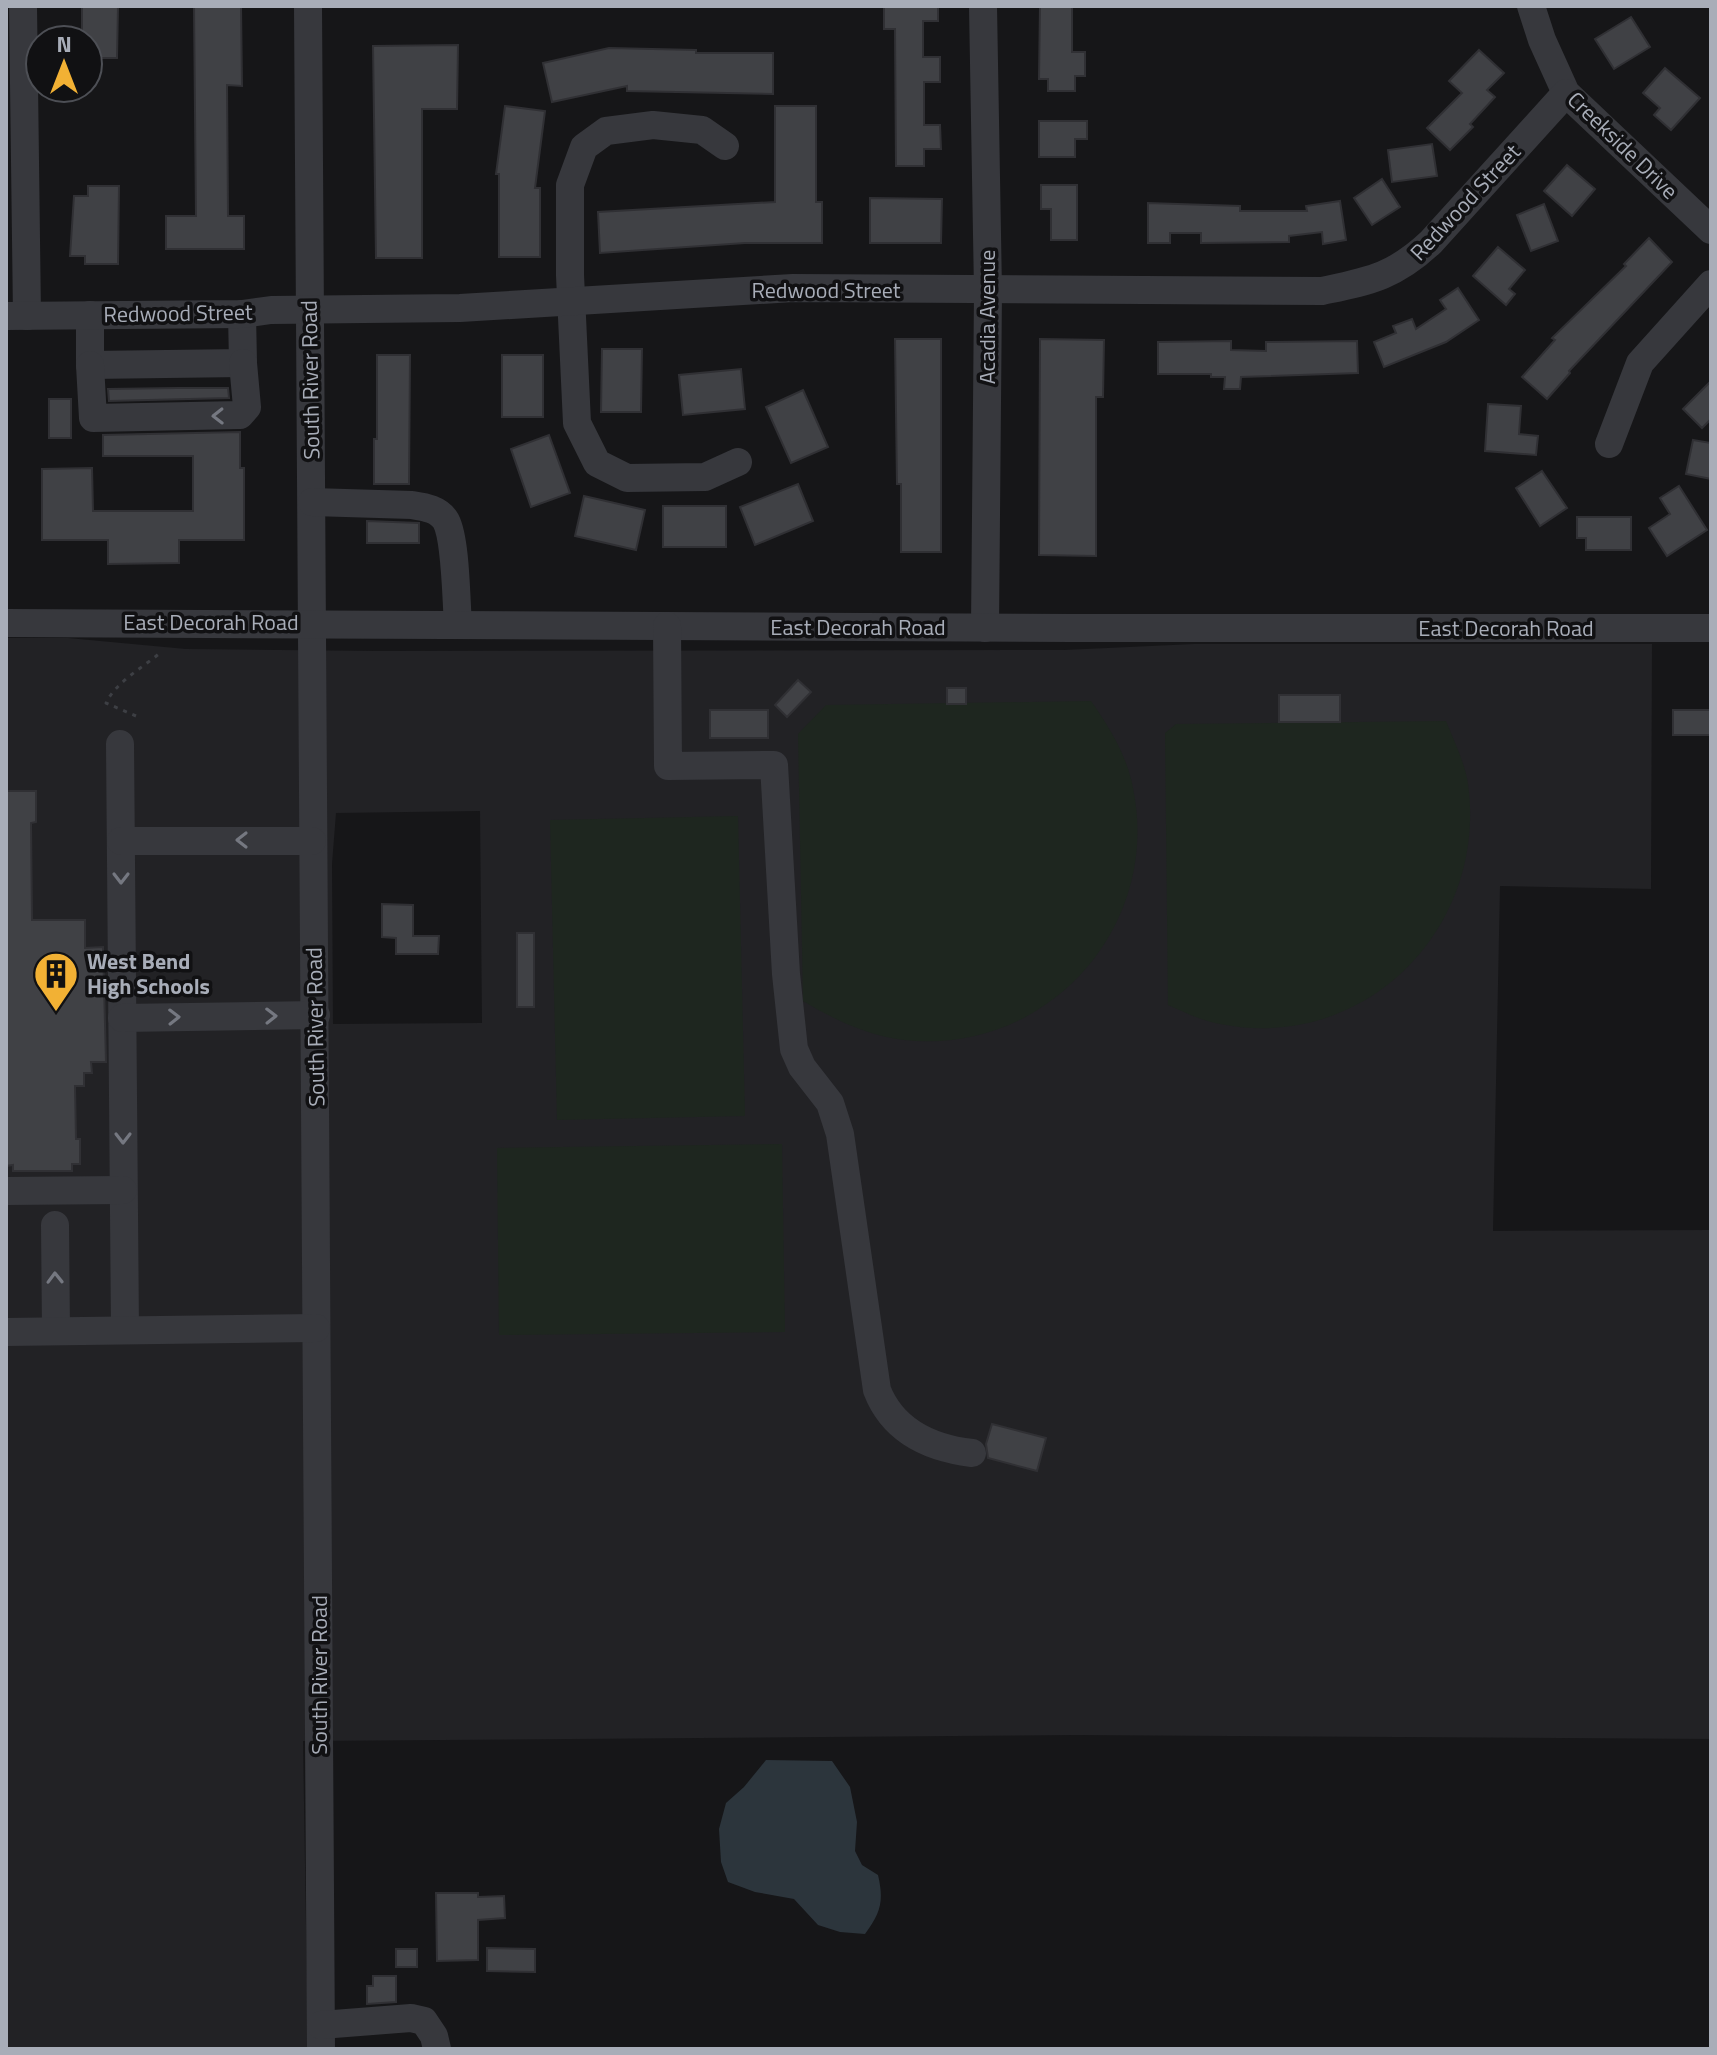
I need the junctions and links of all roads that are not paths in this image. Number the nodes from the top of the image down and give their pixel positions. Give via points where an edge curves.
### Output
1 (23, 6) edge
2 (308, 6) edge
3 (983, 6) edge
4 (1531, 6) edge
5 (1566, 93) junction
6 (725, 146) dead end
7 (1711, 230) edge
8 (1711, 284) edge
9 (988, 291) junction
10 (571, 301) junction
11 (309, 310) junction
12 (242, 314) junction
13 (90, 315) junction
14 (17, 316) edge
15 (243, 363) junction
16 (90, 365) junction
17 (1609, 444) dead end
18 (738, 462) dead end
19 (312, 502) junction
20 (313, 622) junction
21 (6, 623) edge
22 (458, 624) junction
23 (667, 626) junction
24 (985, 628) junction
25 (1711, 628) edge
26 (120, 744) dead end
27 (121, 841) junction
28 (312, 841) junction
29 (316, 1015) junction
30 (122, 1018) junction
31 (123, 1190) junction
32 (6, 1191) edge
33 (55, 1225) dead end
34 (316, 1328) junction
35 (125, 1330) junction
36 (56, 1331) junction
37 (6, 1332) edge
38 (972, 1453) dead end
39 (321, 2037) edge
40 (437, 2049) edge

1 - 14 street
2 - 11 street, South River Road
3 - 9 street, Acadia Avenue
4 - 5 street, Creekside Drive
5 - 7 street, Creekside Drive
5 - 9 street, Redwood Street via 1431,242 1409,263 1377,279 1322,291
6 - 10 street via 702,130 653,125 606,131 584,147 570,185
8 - 17 street via 1640,363
9 - 10 street, Redwood Street via 793,288
9 - 24 street, Acadia Avenue
10 - 11 street, Redwood Street
10 - 18 street via 577,423 597,463 627,478 705,477
11 - 12 street, Redwood Street
11 - 19 street, South River Road
12 - 13 street, Redwood Street
12 - 15 street
13 - 14 street, Redwood Street
13 - 16 street
15 - 16 street
15 -> 16 street via 247,407 240,415 108,418 93,418
19 - 20 street, South River Road
19 - 22 street via 412,505 438,513 450,538
20 - 21 street, East Decorah Road
20 - 22 street, East Decorah Road
20 - 28 street, South River Road
22 - 23 street, East Decorah Road
23 - 24 street, East Decorah Road
23 - 38 street via 668,766 774,765 792,1035 802,1067 830,1103 840,1134 877,1390 889,1415 903,1427 944,1450
24 - 25 street, East Decorah Road
26 - 27 street
28 -> 27 street
27 -> 30 street
28 - 29 street, South River Road
30 -> 29 street
29 - 34 street, South River Road
30 -> 31 street
31 - 32 street
31 - 35 street
36 -> 33 street
34 - 35 street
34 - 39 street, South River Road
35 - 36 street
36 - 37 street
39 - 40 street via 411,2018 424,2021

